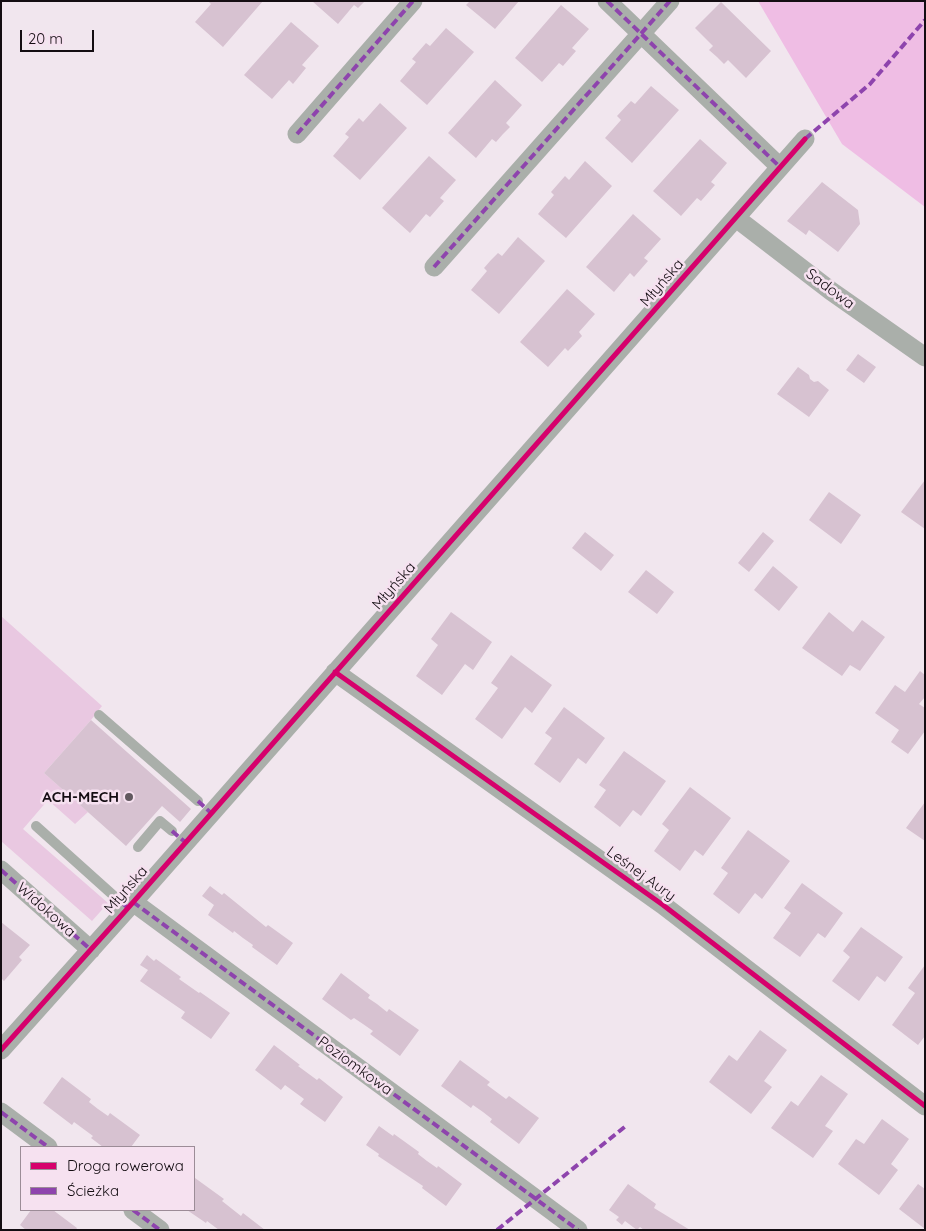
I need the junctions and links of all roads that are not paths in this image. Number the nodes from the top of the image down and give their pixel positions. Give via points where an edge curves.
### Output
1 (413, 1) edge
2 (607, 1) edge
3 (670, 1) edge
4 (641, 35) junction
5 (297, 134) dead end
6 (805, 139) dead end
7 (780, 166) junction
8 (736, 218) junction
9 (434, 267) dead end
10 (925, 357) edge
11 (336, 672) junction
12 (99, 715) dead end
13 (198, 801) dead end
14 (36, 826) dead end
15 (172, 831) dead end
16 (138, 847) dead end
17 (1, 870) edge
18 (114, 896) dead end
19 (134, 902) junction
20 (91, 950) junction
21 (1, 1050) edge
22 (925, 1106) edge
23 (1, 1112) edge
24 (47, 1146) edge
25 (134, 1211) edge
26 (160, 1230) edge
27 (578, 1230) edge

1 - 5 street
2 - 4 street
3 - 4 street
4 - 7 street
4 - 9 street
6 - 7 street, Młyńska
7 - 8 street, Młyńska
8 - 10 street, Sadowa via 831,291
8 - 11 street, Młyńska
11 - 19 street, Młyńska
11 - 22 street, Leśnej Aury via 663,905
12 - 13 lane
14 - 18 lane
15 - 16 lane via 160,821
17 - 20 street, Widokowa
19 - 20 street, Młyńska
19 - 27 street, Poziomkowa
20 - 21 street, Młyńska
23 - 24 street
25 - 26 street

